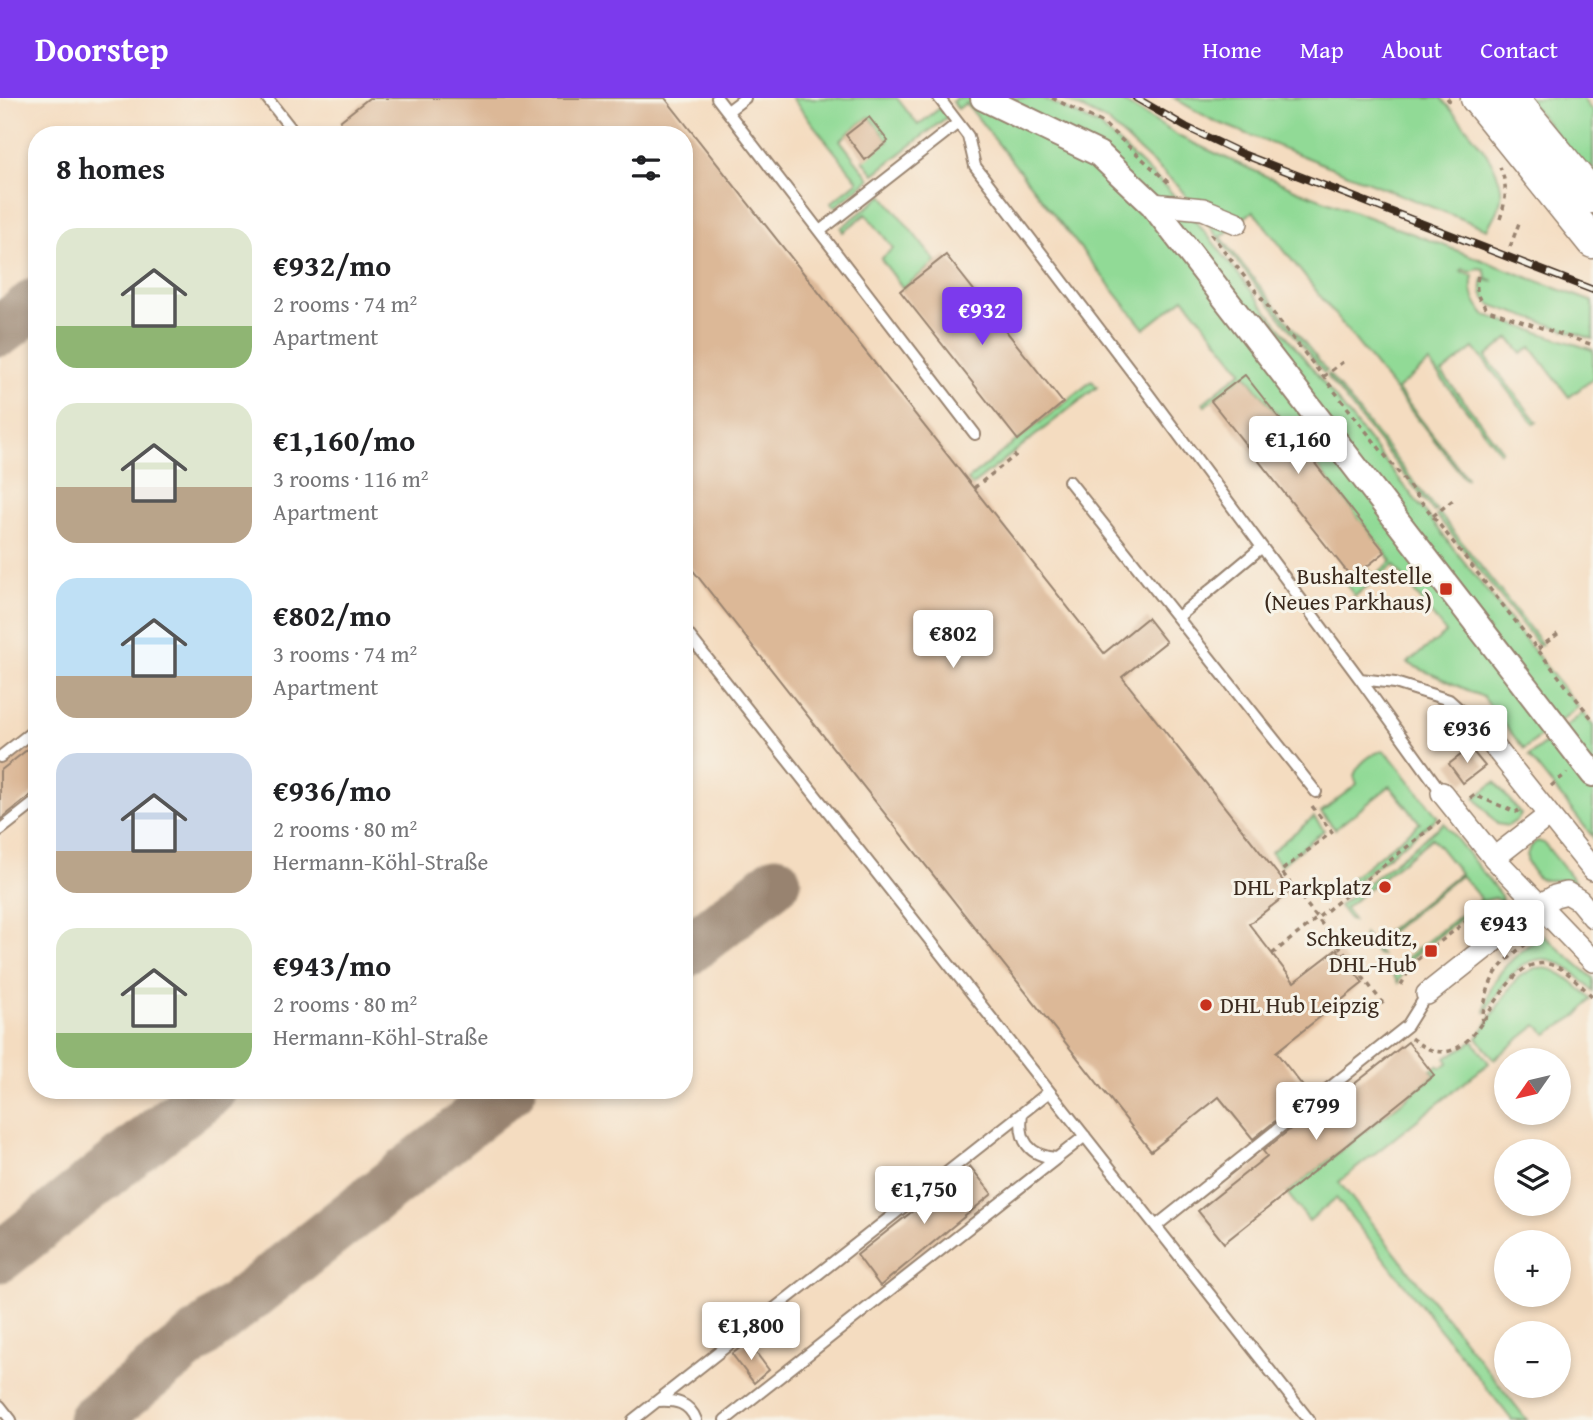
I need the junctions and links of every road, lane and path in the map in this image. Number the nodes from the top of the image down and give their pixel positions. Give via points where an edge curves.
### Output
1 (267, 98) edge
2 (717, 98) edge
3 (745, 98) edge
4 (939, 98) edge
5 (984, 98) edge
6 (1052, 98) edge
7 (1447, 98) edge
8 (1512, 98) edge
9 (1465, 103) edge
10 (728, 111) junction
11 (958, 123) junction
12 (289, 126) edge
13 (1497, 162) dead end
14 (1593, 197) edge
15 (1152, 204) junction
16 (1189, 208) junction
17 (1500, 219) dead end
18 (1237, 223) dead end
19 (1519, 223) dead end
20 (820, 232) junction
21 (1593, 242) edge
22 (1510, 247) dead end
23 (1478, 276) dead end
24 (1593, 345) edge
25 (1344, 360) dead end
26 (1323, 377) junction
27 (975, 434) dead end
28 (1016, 455) dead end
29 (1069, 481) dead end
30 (974, 488) dead end
31 (1453, 500) dead end
32 (1433, 516) junction
33 (1262, 547) junction
34 (1178, 617) junction
35 (1559, 633) dead end
36 (693, 640) edge
37 (1538, 649) junction
38 (1360, 679) junction
39 (1593, 720) edge
40 (1478, 726) joint
41 (28, 736) edge
42 (0, 757) edge
43 (1583, 771) edge
44 (1316, 792) joint
45 (1535, 798) junction
46 (1449, 801) junction
47 (28, 808) edge
48 (1549, 815) junction
49 (0, 830) edge
50 (1494, 858) junction
51 (1593, 870) edge
52 (1489, 904) dead end
53 (1538, 906) junction
54 (1593, 917) edge
55 (1317, 918) junction
56 (1540, 933) dead end
57 (1272, 954) dead end
58 (1593, 961) edge
59 (1401, 985) dead end
60 (1427, 994) joint
61 (1593, 997) edge
62 (1385, 1006) dead end
63 (1482, 1024) junction
64 (1409, 1036) dead end
65 (1049, 1092) junction
66 (1022, 1114) junction
67 (1085, 1136) junction
68 (1056, 1158) junction
69 (1156, 1226) junction
70 (657, 1401) junction
71 (0, 1406) edge
72 (11, 1420) edge
73 (633, 1420) edge
74 (696, 1420) edge
75 (725, 1420) edge
76 (1309, 1420) edge

1 - 12 lane
2 - 10 lane
3 - 10 lane
4 - 11 lane
5 - 15 street via 1099,154
6 - 16 path via 1103,123 1172,186
7 - 9 path
8 - 14 main road
9 - 21 main road
10 - 20 lane
11 - 20 lane
11 - 33 lane via 968,136 975,166
13 - 17 path via 1506,194
15 - 16 street
15 - 43 street
16 - 18 street
16 - 26 path
19 - 22 path
20 - 27 lane
23 - 24 path via 1477,296 1488,310
25 - 26 path
26 - 32 path
28 - 30 path
29 - 34 lane
31 - 32 path
32 - 37 path
33 - 34 lane
33 - 38 lane
34 - 44 lane
35 - 37 path
36 - 65 lane
37 - 39 path
38 - 40 lane via 1395,683 1449,700
38 - 46 lane
40 - 45 street
41 - 42 lane
43 - 45 path
44 - 55 path via 1307,799 1332,832 1281,871
45 - 46 path via 1516,812 1475,795
45 - 48 street
46 - 50 street
46 - 55 path
47 - 49 lane
48 - 50 street
48 - 51 street
50 - 53 street
52 - 59 path via 1413,963
53 - 54 street via 1567,893
53 - 58 street
53 - 60 street
55 - 57 path
55 - 62 path
56 - 63 path via 1495,972 1484,999
60 - 69 lane via 1407,1026
61 - 63 path via 1564,970 1538,964 1509,983
63 - 64 path via 1462,1046 1449,1050 1434,1050
65 - 66 lane
65 - 67 lane
66 - 68 lane via 1019,1130 1027,1146 1041,1157
66 - 70 lane
67 - 68 lane
67 - 69 lane
68 - 75 lane
69 - 76 lane
70 - 73 lane
70 - 74 lane via 676,1400 692,1410
71 - 72 lane

